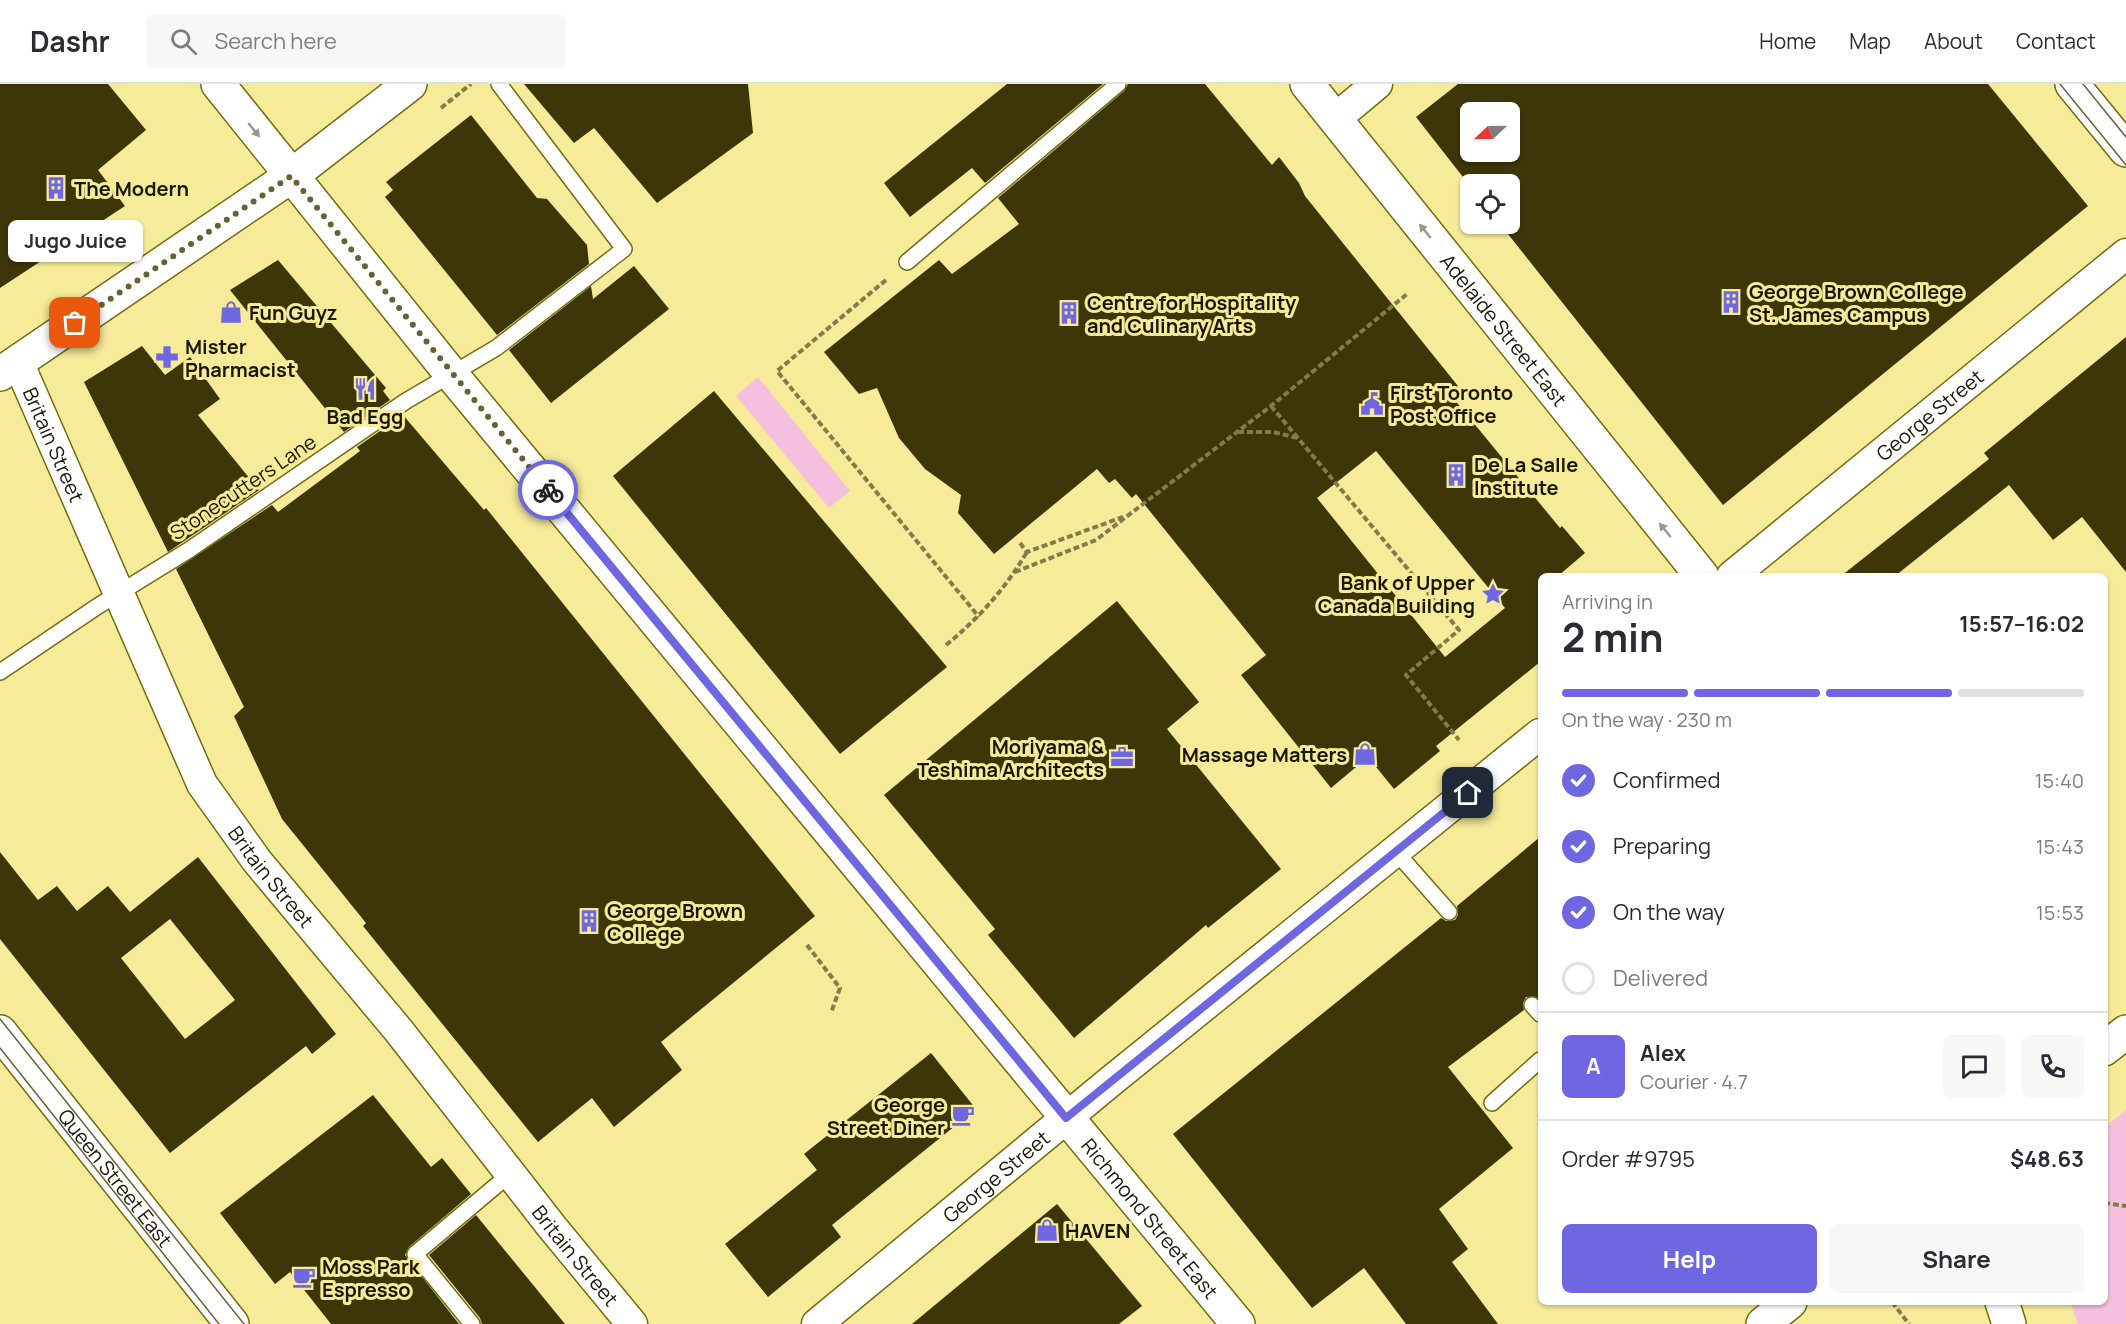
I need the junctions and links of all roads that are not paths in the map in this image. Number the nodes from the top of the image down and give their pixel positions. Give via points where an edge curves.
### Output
1 (218, 84) edge
2 (410, 84) edge
3 (499, 84) edge
4 (1118, 84) edge
5 (1307, 84) edge
6 (1377, 84) edge
7 (2072, 84) edge
8 (1335, 119) junction
9 (2126, 150) edge
10 (291, 176) junction
11 (2126, 254) edge
12 (907, 262) road end
13 (9, 368) edge
14 (451, 374) junction
15 (1700, 573) edge
16 (1736, 573) edge
17 (120, 594) junction
18 (0, 672) edge
19 (1538, 736) edge
20 (1396, 852) junction
21 (1449, 912) dead end
22 (0, 1032) edge
23 (1538, 1062) edge
24 (1492, 1103) dead end
25 (1066, 1118) junction
26 (510, 1174) junction
27 (1786, 1305) edge
28 (2003, 1305) edge
29 (232, 1324) edge
30 (472, 1324) edge
31 (632, 1324) edge
32 (817, 1324) edge
33 (1238, 1324) edge
34 (1763, 1324) edge
35 (2009, 1324) edge

1 -> 10 main road, Richmond Street East
2 - 10 main road
3 - 14 lane, Stonecutters Lane via 624,249 495,348
4 - 12 lane
5 - 8 main road, Adelaide Street East
6 - 8 street
7 - 9 main road
15 -> 8 main road, Adelaide Street East
10 - 13 main road
10 - 14 main road, Richmond Street East
11 - 16 street, George Street
13 - 17 street, Britain Street
14 - 17 lane, Stonecutters Lane
14 - 25 main road, Richmond Street East via 774,760
17 - 18 lane, Stonecutters Lane
17 - 26 street, Britain Street via 202,784 256,861 399,1031
19 - 20 street, George Street
20 - 21 lane
20 - 25 street, George Street
22 - 29 main road, Queen Street East
23 - 24 lane
25 - 32 street, George Street
25 - 33 main road, Richmond Street East
26 - 30 lane via 415,1254
26 - 31 street, Britain Street
27 - 34 main road
28 - 35 main road

